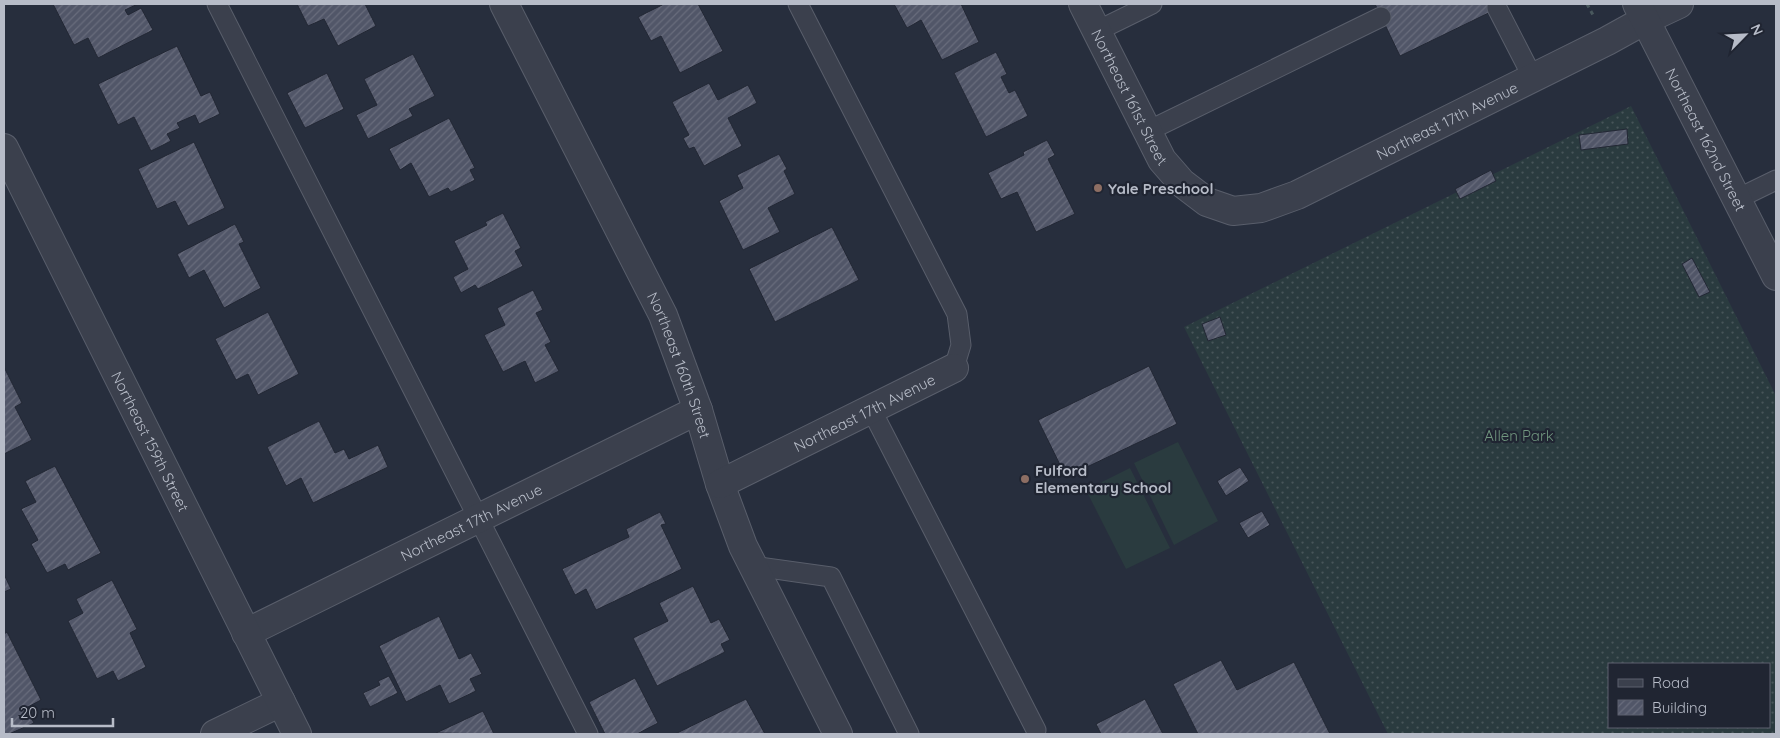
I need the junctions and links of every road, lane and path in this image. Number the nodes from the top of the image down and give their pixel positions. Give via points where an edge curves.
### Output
1 (217, 4) edge
2 (504, 4) edge
3 (798, 4) edge
4 (1083, 4) edge
5 (1152, 4) edge
6 (1587, 4) edge
7 (1679, 4) edge
8 (1497, 8) dead end
9 (1641, 12) edge
10 (1382, 17) dead end
11 (1594, 17) dead end
12 (1097, 31) junction
13 (1533, 78) junction
14 (1148, 131) junction
15 (4, 148) edge
16 (1776, 180) edge
17 (1737, 199) junction
18 (1207, 202) joint
19 (1776, 276) edge
20 (954, 368) joint
21 (871, 409) junction
22 (698, 410) junction
23 (720, 484) junction
24 (478, 518) junction
25 (753, 566) junction
26 (246, 632) junction
27 (281, 702) junction
28 (1036, 730) dead end
29 (216, 734) edge
30 (297, 734) edge
31 (588, 734) edge
32 (838, 734) edge
33 (909, 734) edge

1 - 24 lane
2 - 22 street, Northeast 160th Street via 663,315
3 - 20 lane via 957,314 961,345
4 - 12 street, Northeast 161st Street
5 - 12 lane
6 - 11 path
7 - 9 street, Northeast 17th Avenue
8 - 13 lane
9 - 13 street, Northeast 17th Avenue via 1607,41
9 - 17 street, Northeast 162nd Street
10 - 14 lane
12 - 14 street, Northeast 161st Street
13 - 18 street, Northeast 17th Avenue via 1297,195 1261,208 1233,211
14 - 18 street, Northeast 161st Street via 1162,160 1182,183
15 - 26 street, Northeast 159th Street
16 - 17 lane
17 - 19 street, Northeast 162nd Street
20 - 21 street, Northeast 17th Avenue
21 - 23 street, Northeast 17th Avenue
21 - 28 lane
22 - 23 street, Northeast 160th Street
22 - 24 street, Northeast 17th Avenue
23 - 25 street, Northeast 160th Street
24 - 26 street, Northeast 17th Avenue
24 - 31 lane
25 - 32 street, Northeast 160th Street
25 - 33 lane via 831,577
26 - 27 street, Northeast 159th Street
27 - 29 street
27 - 30 street, Northeast 159th Street

